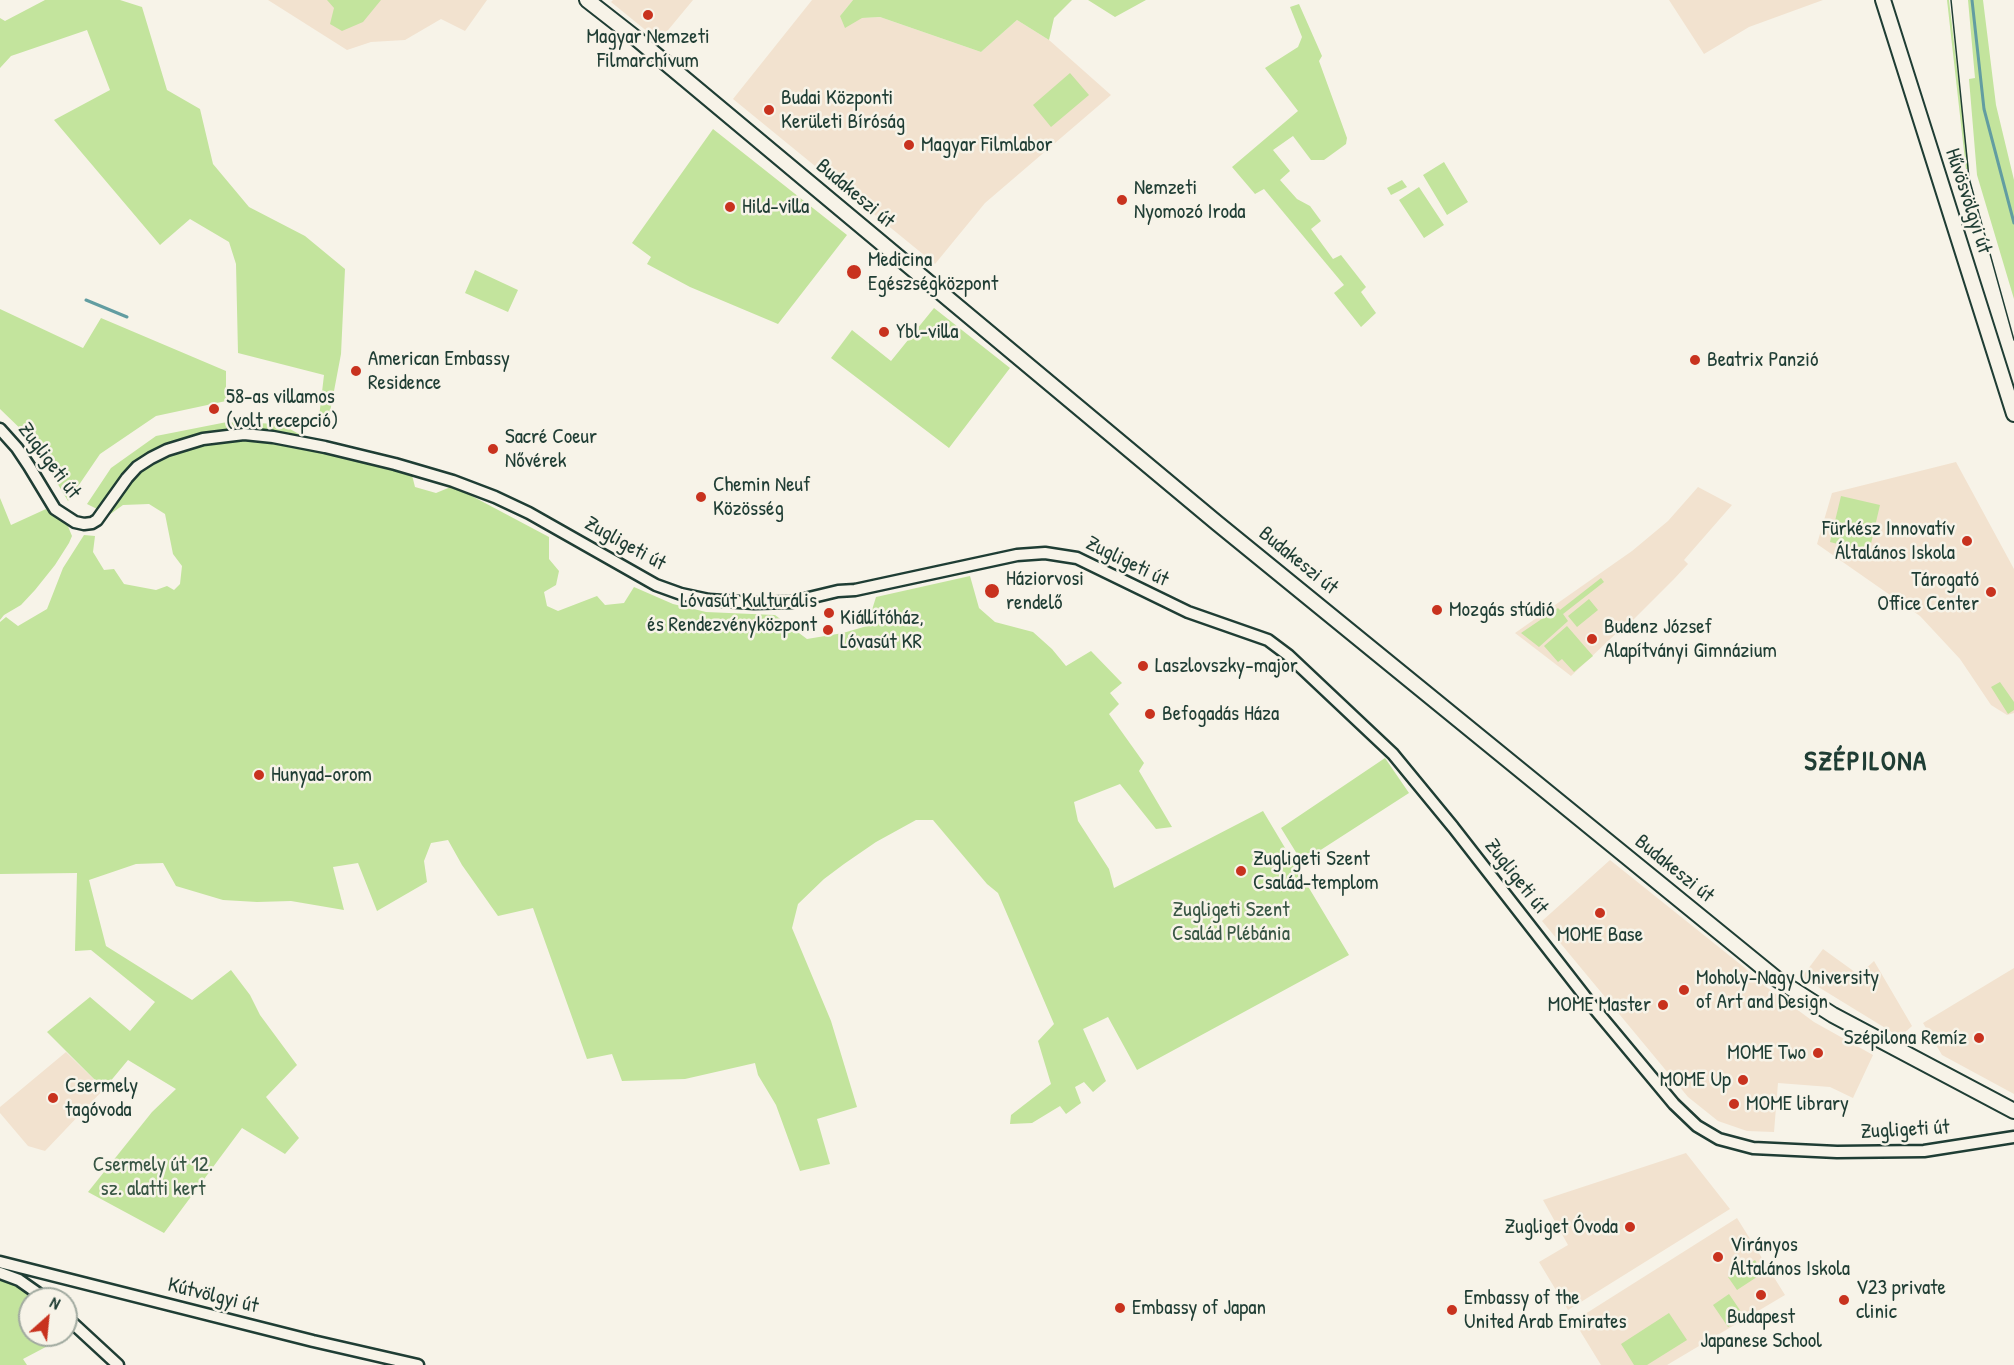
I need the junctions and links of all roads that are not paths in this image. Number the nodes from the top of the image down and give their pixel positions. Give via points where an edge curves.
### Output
1 (587, 0) edge
2 (1883, 0) edge
3 (2009, 384) edge
4 (2014, 414) edge
5 (0, 429) edge
6 (2014, 1111) edge
7 (2012, 1135) edge
8 (0, 1262) edge
9 (0, 1273) edge
10 (28, 1287) edge
11 (78, 1328) edge
12 (118, 1365) edge
13 (418, 1365) edge

1 - 6 main road, Budakeszi út via 1217,523 1778,980 1833,1015
2 - 3 main road, Hűvösvölgyi út
3 - 4 main road, Hűvösvölgyi út
5 - 7 street, Zugligeti út via 29,465 55,508 75,522 97,520 137,467 167,450 203,439 244,434 273,437 453,481 529,513 656,585 709,600 792,602 1017,555 1045,553 1077,558 1188,612 1268,640 1288,655 1393,754 1594,1008 1697,1126 1719,1139 1753,1148 1837,1152 1924,1151
8 - 13 street, Kútvölgyi út
9 - 10 street
11 - 12 street

